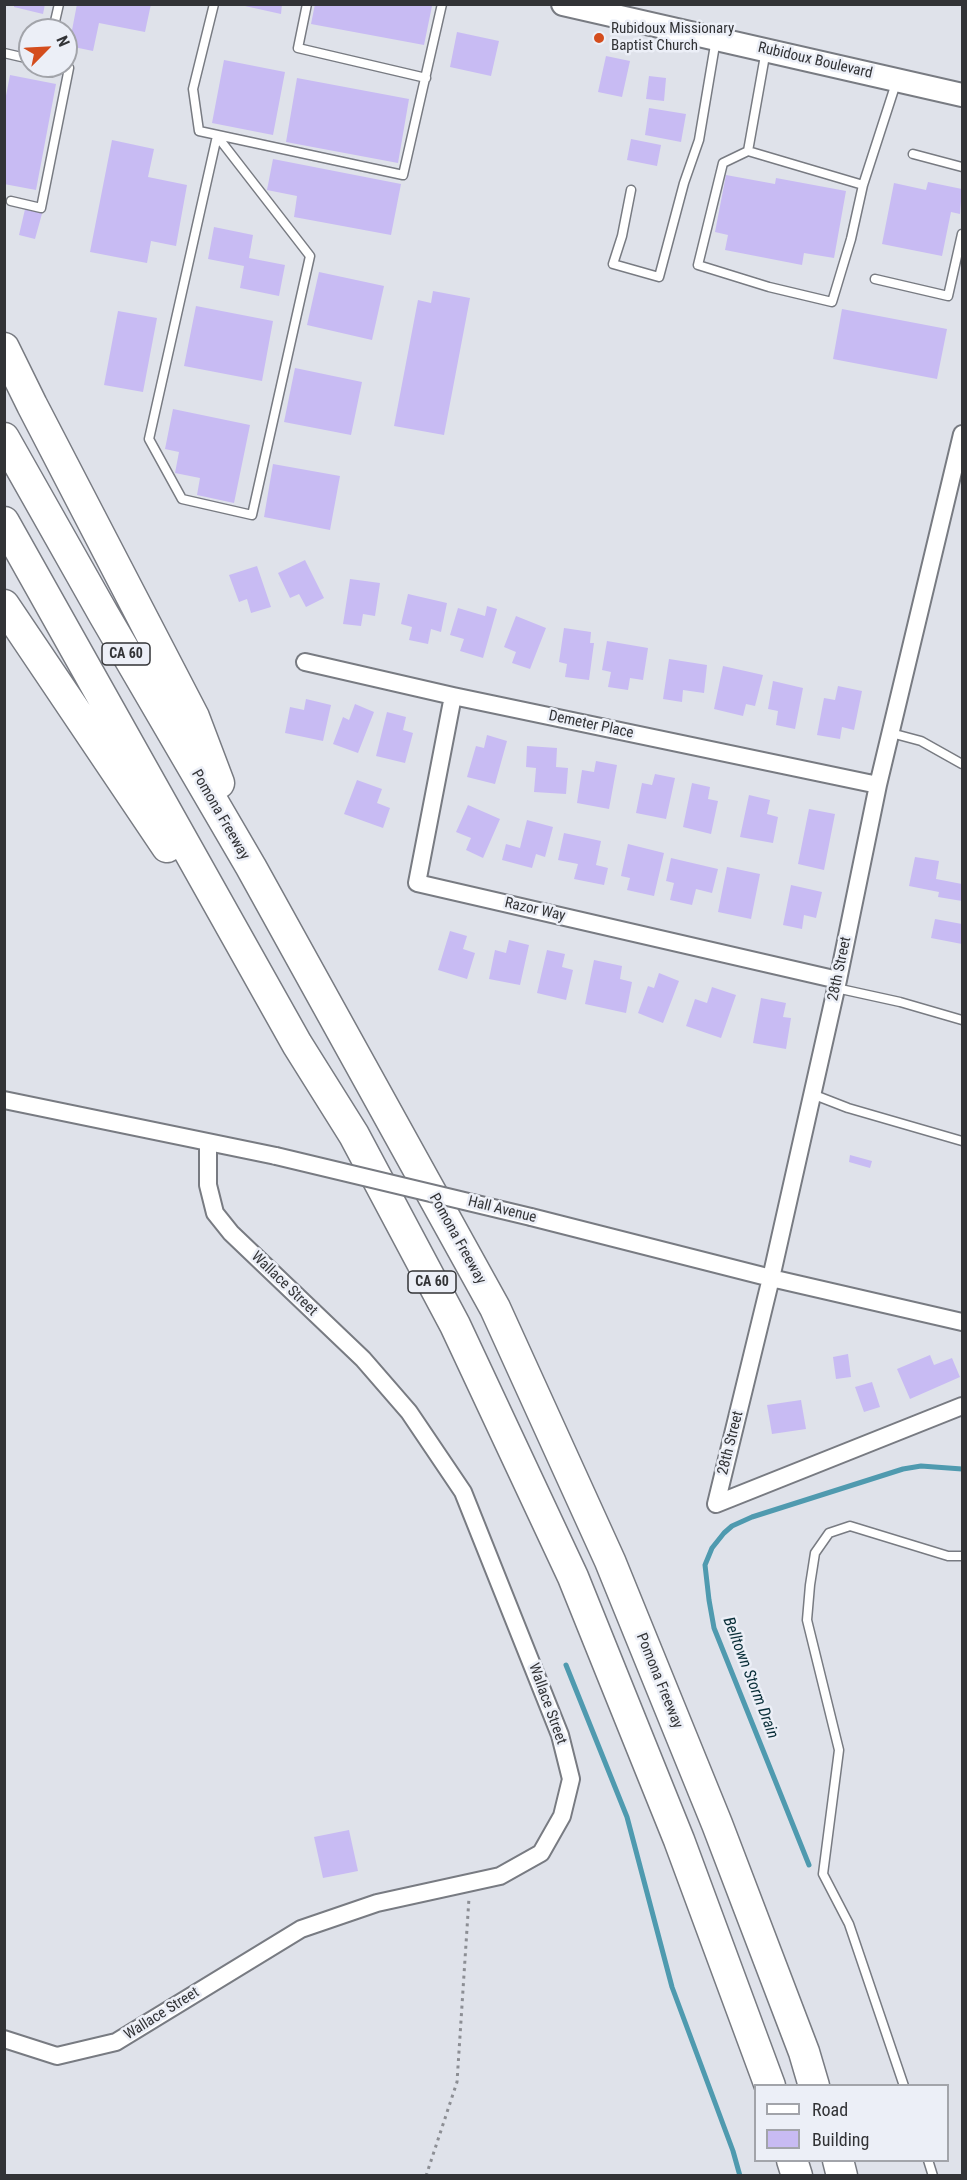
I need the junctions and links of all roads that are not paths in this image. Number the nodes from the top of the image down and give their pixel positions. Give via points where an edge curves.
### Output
1 (214, 4) edge
2 (307, 4) edge
3 (442, 4) edge
4 (563, 4) edge
5 (716, 39) junction
6 (765, 50) junction
7 (67, 78) edge
8 (426, 78) junction
9 (897, 80) junction
10 (963, 95) edge
11 (217, 136) junction
12 (748, 151) junction
13 (913, 154) dead end
14 (963, 167) edge
15 (864, 184) junction
16 (631, 190) dead end
17 (11, 201) dead end
18 (963, 234) edge
19 (875, 279) dead end
20 (4, 348) edge
21 (963, 434) edge
22 (4, 438) edge
23 (4, 522) edge
24 (4, 605) edge
25 (305, 662) dead end
26 (453, 696) junction
27 (891, 733) junction
28 (963, 764) edge
29 (878, 785) junction
30 (251, 867) junction
31 (837, 984) junction
32 (963, 1020) edge
33 (297, 1044) junction
34 (812, 1094) junction
35 (4, 1100) edge
36 (963, 1142) edge
37 (208, 1143) junction
38 (771, 1278) junction
39 (963, 1322) edge
40 (963, 1406) edge
41 (963, 1556) edge
42 (4, 2039) edge
43 (770, 2084) edge
44 (814, 2084) edge
45 (904, 2084) edge

1 - 11 lane via 193,89 199,131
2 - 8 lane via 298,48
3 - 8 lane
4 - 5 main road, Rubidoux Boulevard
5 - 6 main road, Rubidoux Boulevard
5 - 16 lane via 699,140 659,278 613,264
6 - 9 main road, Rubidoux Boulevard
6 - 12 lane
7 - 17 lane via 41,208
8 - 11 lane via 403,175
9 - 10 main road, Rubidoux Boulevard
9 - 15 lane
11 - 11 lane via 149,440 182,499 252,515 310,256
12 - 15 lane
12 - 15 lane via 723,163 698,265 769,287 832,302
13 - 14 lane
18 - 19 lane via 948,296
20 - 30 highway via 194,717
21 - 27 street, 28th Street
22 - 30 highway, Pomona Freeway / CA 60
23 - 33 highway, CA 60
24 - 33 highway
25 - 26 street, Demeter Place
26 - 29 street, Demeter Place
26 - 31 street, Razor Way via 417,883
27 - 28 lane via 921,741
27 - 29 street, 28th Street
29 - 31 street, 28th Street
30 - 44 highway, Pomona Freeway / CA 60 via 495,1308 619,1583 721,1834
31 - 32 lane
31 - 34 street, 28th Street
33 - 43 highway, CA 60 via 354,1135 454,1324 573,1577 679,1840
34 - 36 lane
34 - 38 street, 28th Street
35 - 37 street, Hall Avenue
37 - 38 street, Hall Avenue, bridge via 531,1217
37 - 42 street, Wallace Street via 208,1185 215,1213 231,1233 363,1359 409,1412 463,1492 560,1735 571,1779 562,1816 541,1853 500,1876 377,1903 301,1929 116,2042 57,2056
38 - 39 street, Hall Avenue
38 - 40 street, 28th Street via 716,1504
41 - 45 lane via 948,1556 850,1526 829,1533 815,1553 810,1585 807,1620 839,1750 824,1874 849,1924

